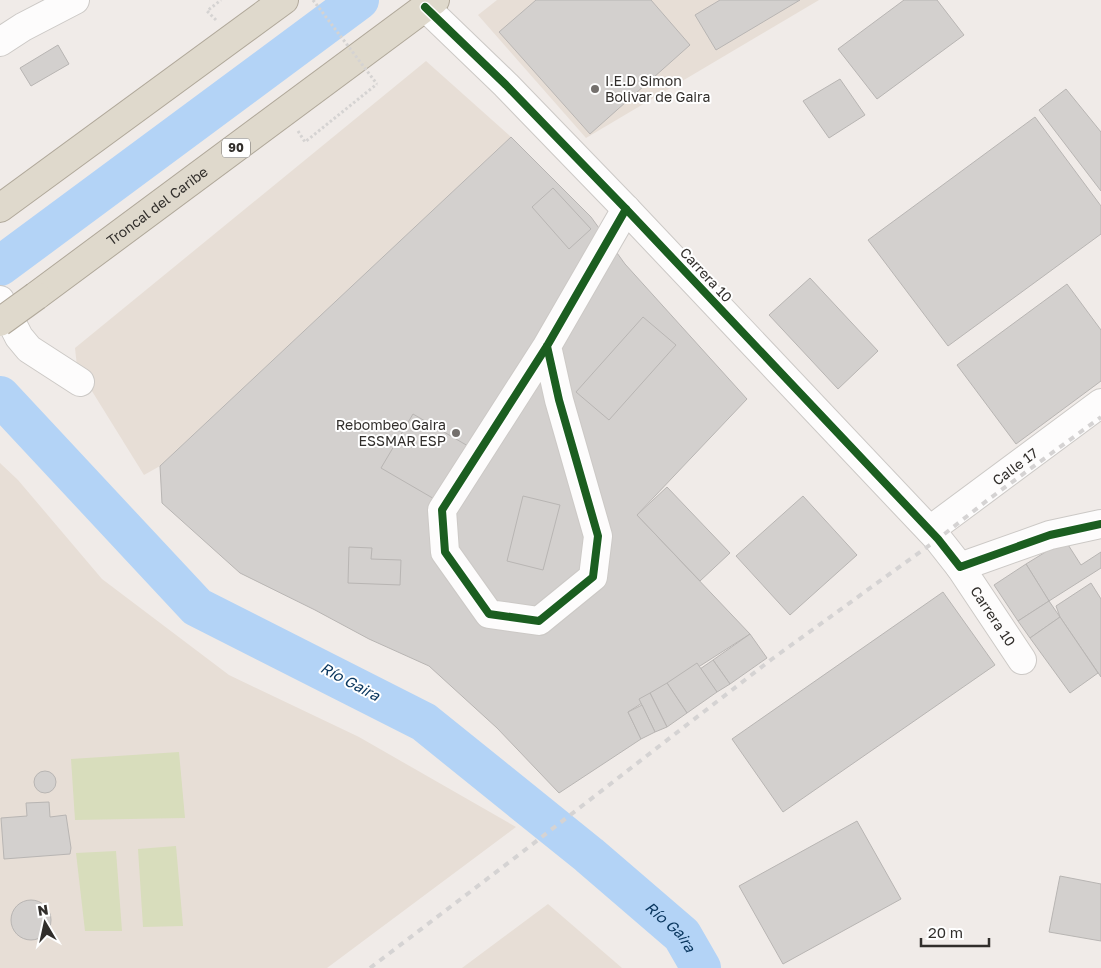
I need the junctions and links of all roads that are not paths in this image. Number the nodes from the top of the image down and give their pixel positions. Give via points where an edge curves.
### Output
1 (75, 0) edge
2 (284, 0) edge
3 (430, 4) edge
4 (0, 42) edge
5 (0, 208) edge
6 (626, 209) junction
7 (0, 300) edge
8 (0, 322) edge
9 (547, 346) junction
10 (80, 382) dead end
11 (1101, 403) edge
12 (1101, 524) edge
13 (930, 530) junction
14 (960, 567) junction
15 (1022, 660) dead end

1 - 4 street
2 - 5 highway
3 - 6 street, Carrera 10
3 - 8 highway, Troncal del Caribe / 90, bridge
6 - 9 street
6 - 13 street, Carrera 10
7 - 10 street via 18,337 29,349
9 - 9 street via 442,510 445,552 489,614 538,621 594,577 598,536
11 - 13 street, Calle 17
12 - 14 street via 1050,535
13 - 14 street, Carrera 10
14 - 15 street, Carrera 10

